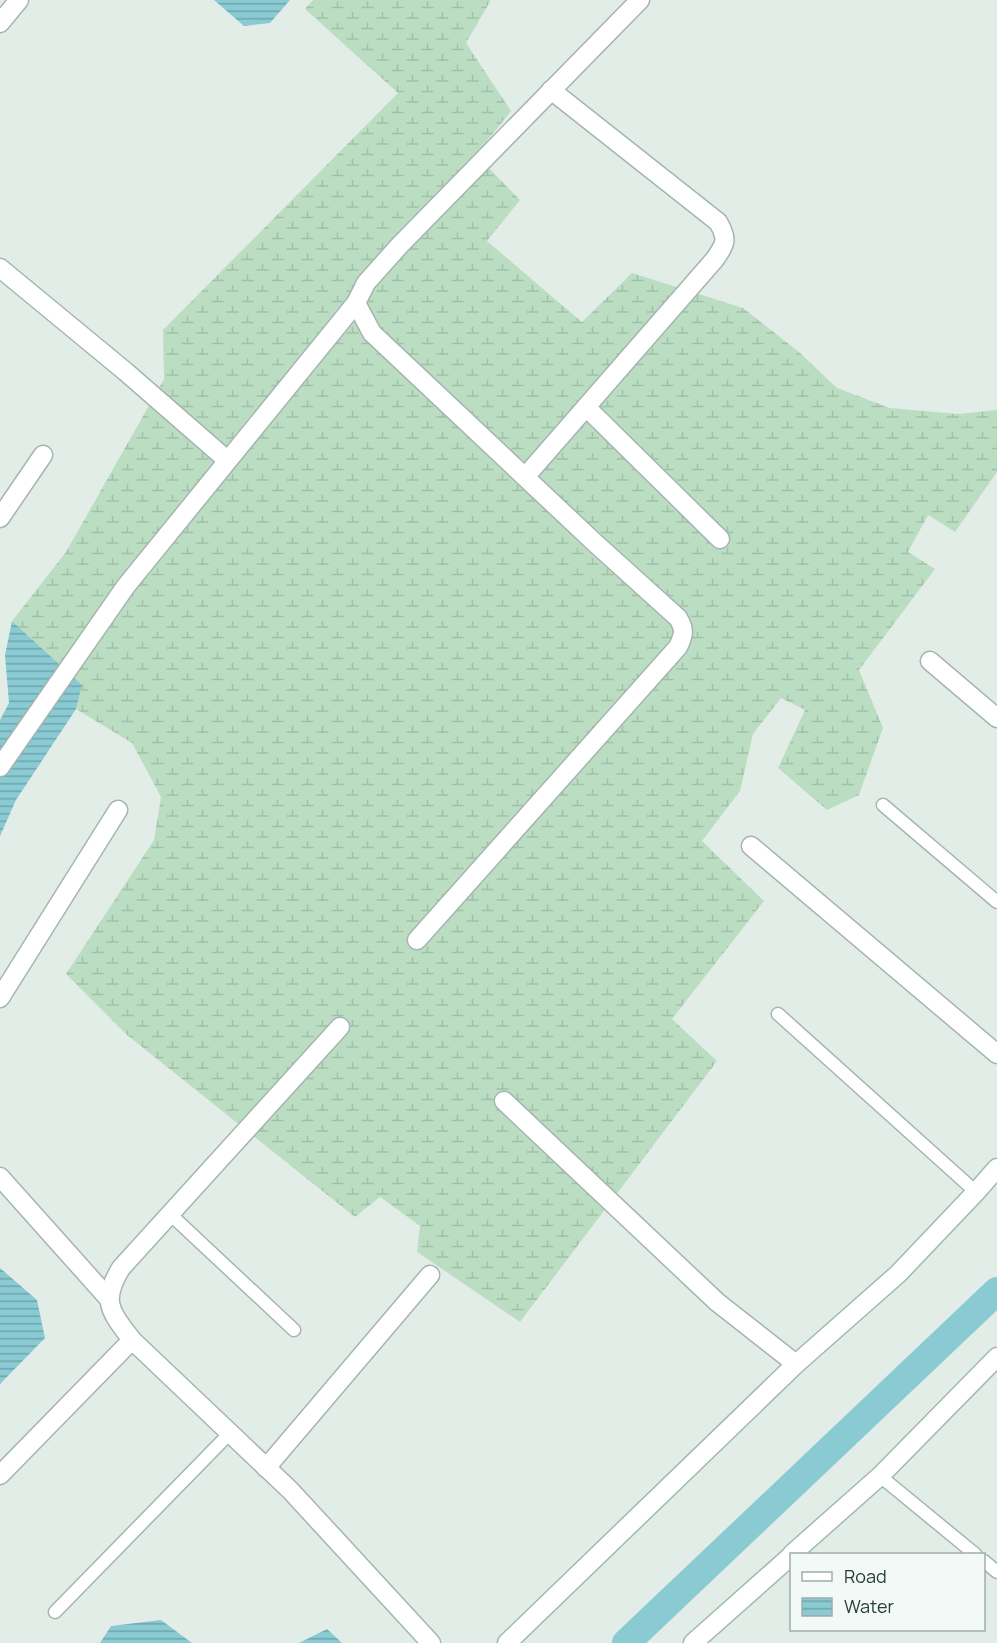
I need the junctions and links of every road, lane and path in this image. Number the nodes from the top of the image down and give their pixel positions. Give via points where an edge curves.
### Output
1 (19, 0) edge
2 (640, 0) edge
3 (0, 23) edge
4 (551, 90) junction
5 (0, 268) edge
6 (356, 303) junction
7 (586, 407) junction
8 (43, 455) dead end
9 (227, 460) junction
10 (525, 477) junction
11 (0, 518) edge
12 (720, 539) dead end
13 (930, 661) dead end
14 (997, 718) edge
15 (0, 767) edge
16 (883, 805) dead end
17 (118, 810) dead end
18 (751, 846) dead end
19 (997, 902) edge
20 (417, 939) dead end
21 (0, 998) edge
22 (778, 1014) dead end
23 (340, 1027) dead end
24 (997, 1054) edge
25 (504, 1101) dead end
26 (997, 1168) edge
27 (0, 1176) edge
28 (976, 1192) junction
29 (170, 1214) junction
30 (430, 1275) dead end
31 (109, 1299) junction
32 (294, 1330) dead end
33 (132, 1340) junction
34 (997, 1358) edge
35 (796, 1364) junction
36 (230, 1433) junction
37 (266, 1468) junction
38 (0, 1475) edge
39 (880, 1476) junction
40 (794, 1553) edge
41 (974, 1553) edge
42 (790, 1557) edge
43 (985, 1562) edge
44 (997, 1572) edge
45 (55, 1612) dead end
46 (431, 1643) edge
47 (507, 1643) edge
48 (693, 1643) edge

1 - 3 street
2 - 4 street
4 - 6 street via 399,246 366,283
4 - 7 street via 718,222 725,235 724,246 715,259
5 - 9 street
6 - 9 street
6 - 10 street via 372,333
7 - 10 street
7 - 12 street
8 - 11 street
9 - 15 street via 126,586
10 - 20 street via 678,618 684,628 683,637
13 - 14 street
16 - 19 lane
17 - 21 street
18 - 24 street
22 - 28 lane
23 - 29 street
25 - 35 street via 717,1302
26 - 28 street
27 - 31 street
28 - 35 street via 898,1274
29 - 31 street via 121,1268 111,1283
29 - 32 lane
30 - 37 street
31 - 33 street via 113,1315
33 - 36 street
33 - 38 street
34 - 39 street
35 - 47 street
36 - 37 street
36 - 45 lane
37 - 46 street
39 - 40 street
39 - 41 lane
42 - 48 street
43 - 44 lane

